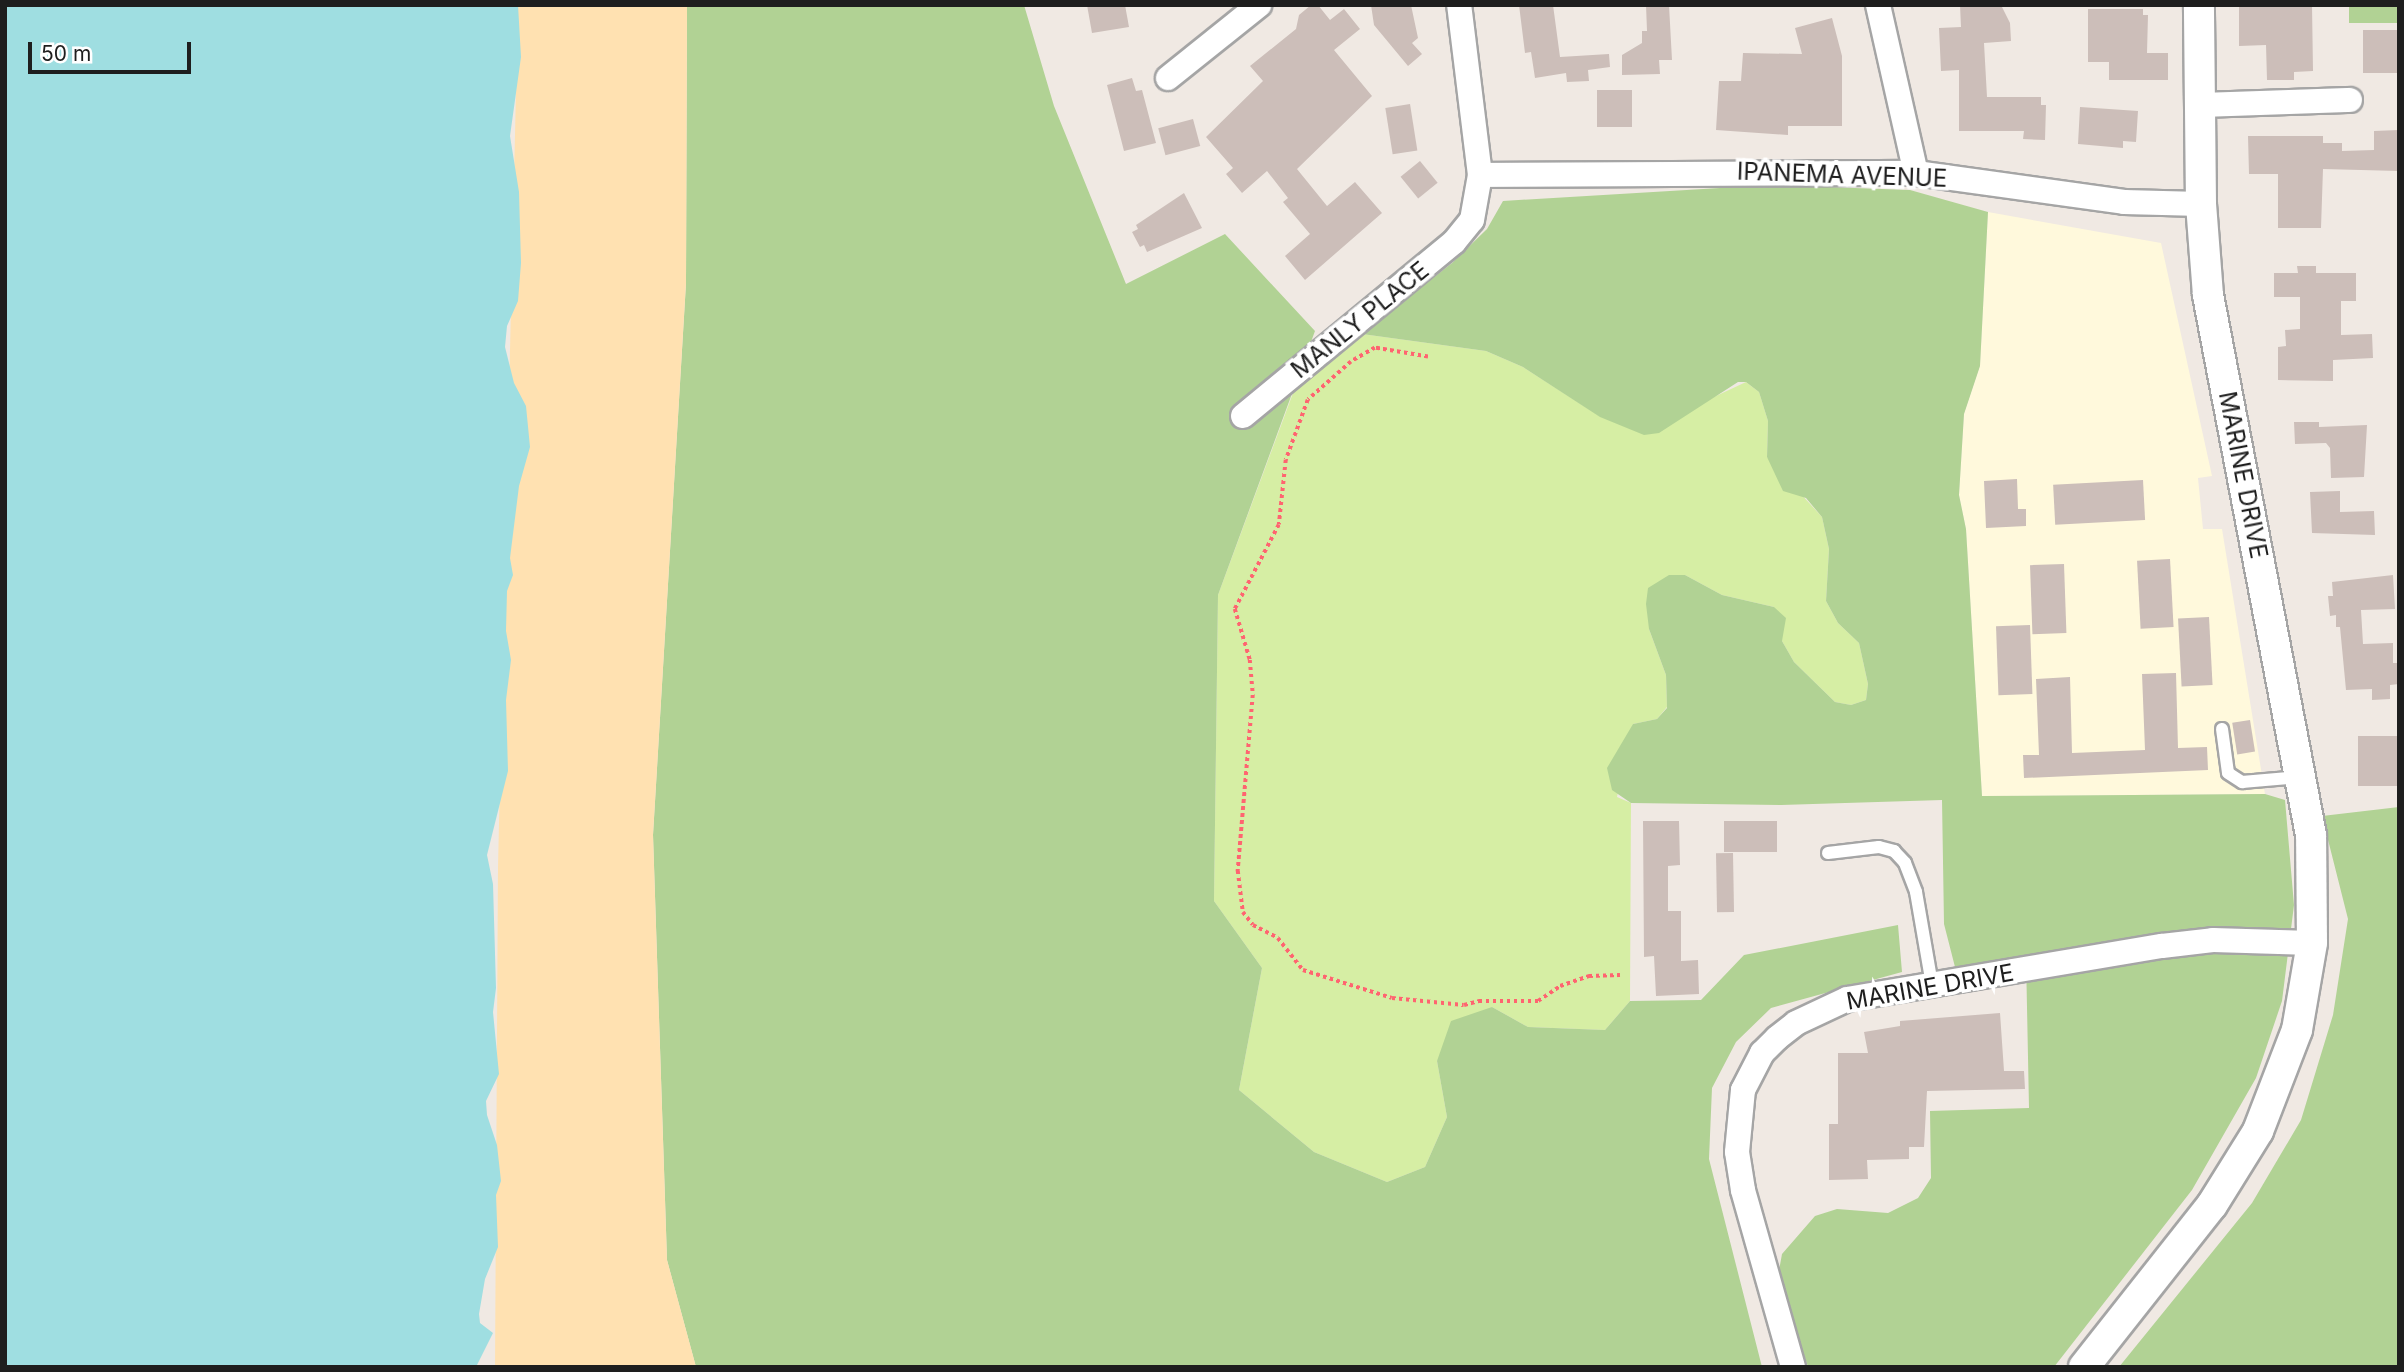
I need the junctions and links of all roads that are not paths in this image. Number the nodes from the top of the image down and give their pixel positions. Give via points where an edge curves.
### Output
1 (1259, 5) edge
2 (1459, 5) edge
3 (1878, 5) edge
4 (2199, 5) edge
5 (1168, 78) dead end
6 (2350, 100) dead end
7 (2199, 105) junction
8 (1916, 173) junction
9 (1480, 175) junction
10 (2202, 204) junction
11 (1243, 416) dead end
12 (2222, 729) dead end
13 (2301, 777) junction
14 (1828, 853) dead end
15 (2312, 943) junction
16 (1932, 985) junction
17 (1793, 1367) edge
18 (2084, 1367) edge

1 - 5 street
2 - 9 street
3 - 8 street
4 - 7 street, MARINE DRIVE
6 - 7 street
7 - 10 street, MARINE DRIVE
8 - 9 street, IPANEMA AVENUE
8 - 10 street, IPANEMA AVENUE via 2124,202
9 - 11 street, MANLY PLACE via 1472,220 1435,258
10 - 13 street, MARINE DRIVE via 2208,295
12 - 13 lane via 2228,773 2242,782
13 - 15 street, MARINE DRIVE via 2311,835
14 - 16 lane via 1887,848 1905,863 1916,892
15 - 16 street, MARINE DRIVE via 2213,940
15 - 18 street, MARINE DRIVE via 2297,1030 2258,1131 2212,1205
16 - 17 street, MARINE DRIVE via 1847,999 1796,1023 1762,1053 1744,1090 1737,1152 1743,1190

